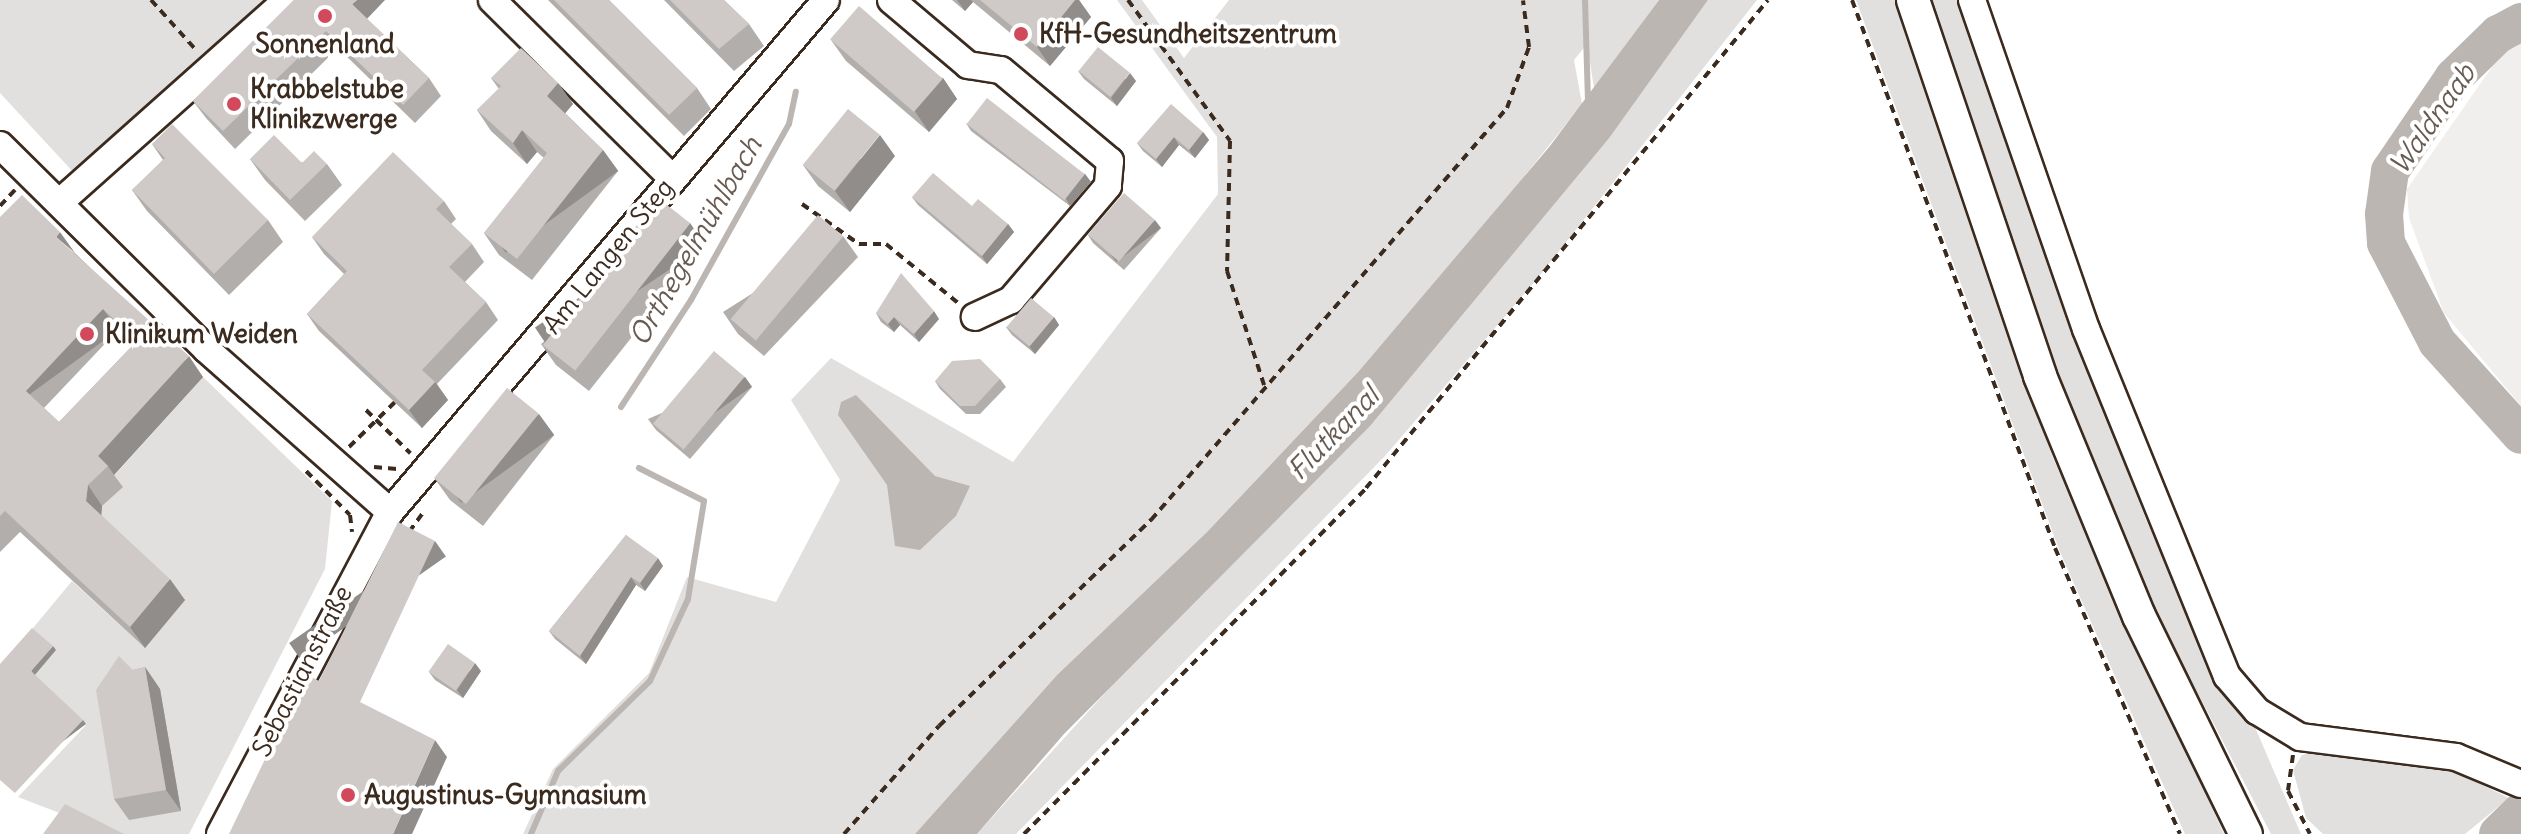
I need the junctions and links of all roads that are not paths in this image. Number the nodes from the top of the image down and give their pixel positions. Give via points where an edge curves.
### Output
1 (287, 0) edge
2 (492, 0) edge
3 (826, 0) edge
4 (891, 0) edge
5 (1913, 0) edge
6 (1972, 0) edge
7 (0, 145) edge
8 (672, 178) junction
9 (59, 203) junction
10 (975, 317) road end
11 (390, 512) junction
12 (2521, 784) edge
13 (220, 834) edge
14 (2246, 834) edge

1 - 9 street
2 - 8 street
3 - 8 street, Am Langen Steg
4 - 10 street via 968,65 1001,70 1110,161 1108,186 1011,300
5 - 14 main road via 2040,376 2139,616
6 - 12 street via 2086,329 2195,606 2242,696 2300,737 2456,757 2498,770
7 - 9 street
8 - 11 street, Am Langen Steg
9 - 11 street via 343,451
11 - 13 street, Sebastianstraße

